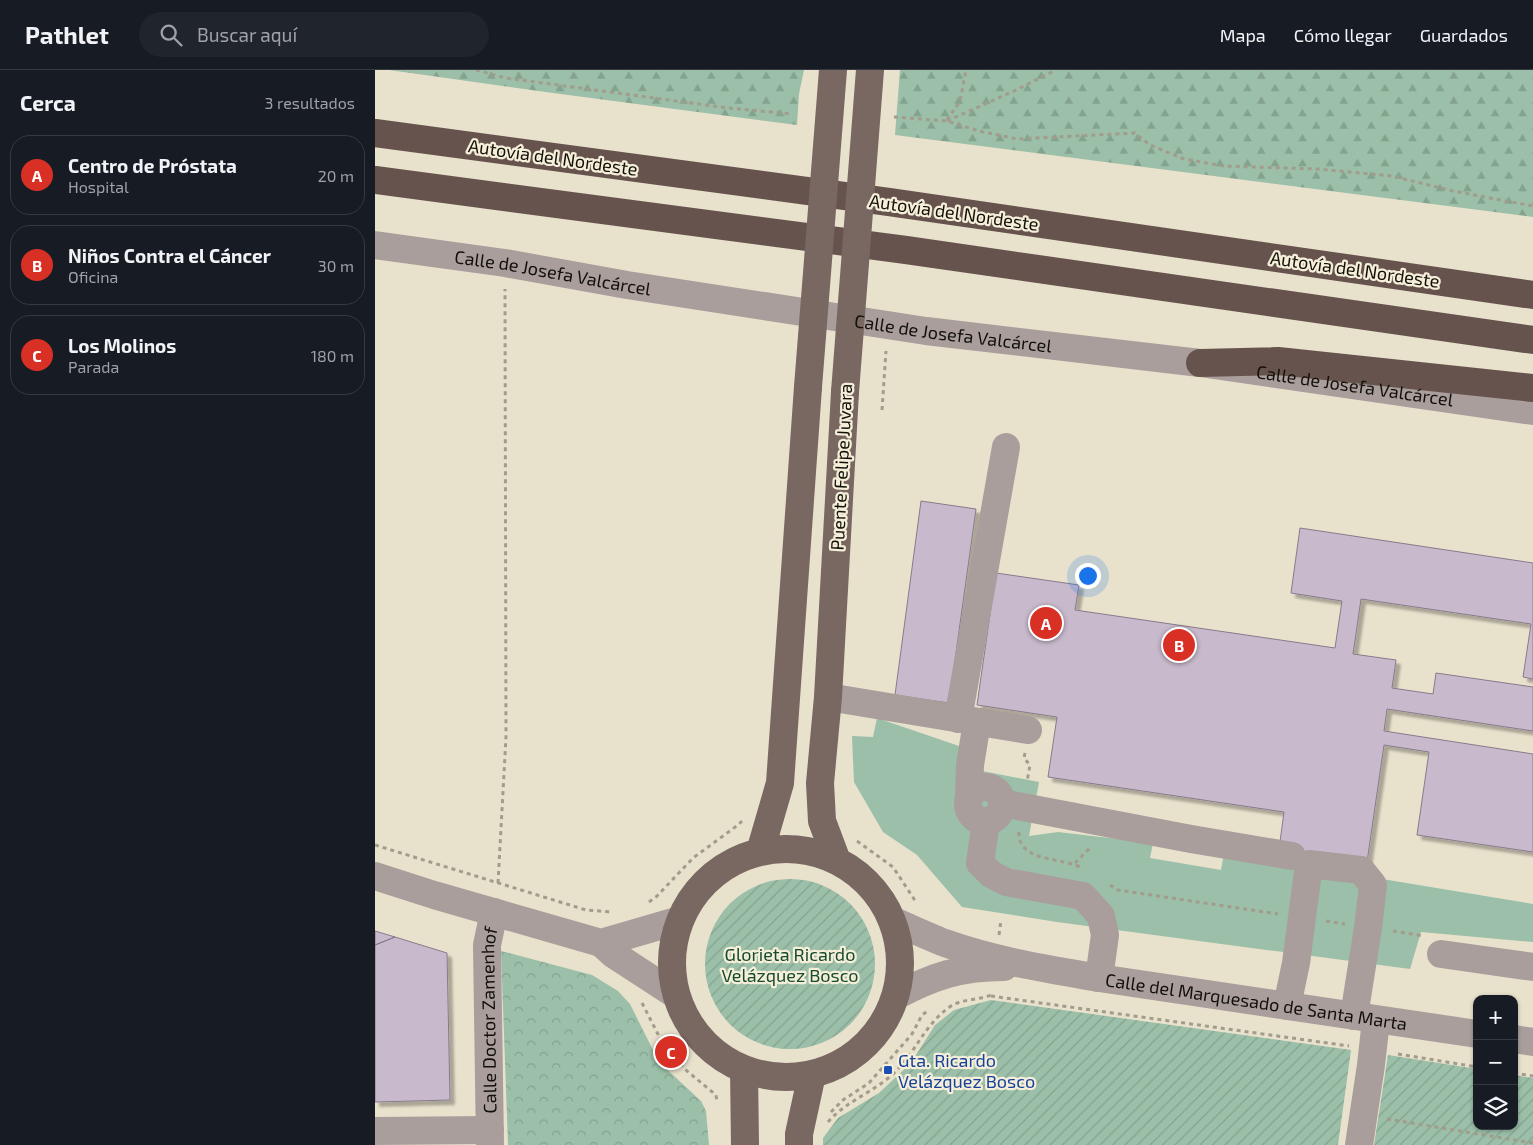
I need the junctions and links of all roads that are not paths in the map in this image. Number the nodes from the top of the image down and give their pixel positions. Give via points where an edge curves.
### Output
1 (833, 70) edge
2 (869, 70) edge
3 (375, 133) edge
4 (375, 180) edge
5 (375, 245) edge
6 (1533, 295) edge
7 (1533, 340) edge
8 (1200, 363) junction
9 (1533, 388) edge
10 (1533, 411) edge
11 (1006, 447) dead end
12 (828, 697) junction
13 (967, 720) junction
14 (1028, 730) dead end
15 (994, 812) junction
16 (760, 852) junction
17 (1292, 856) dead end
18 (837, 861) junction
19 (375, 876) edge
20 (494, 912) junction
21 (680, 920) junction
22 (892, 920) junction
23 (601, 943) junction
24 (1441, 954) dead end
25 (995, 962) junction
26 (1533, 968) edge
27 (1099, 978) junction
28 (676, 995) junction
29 (895, 996) junction
30 (1287, 1006) junction
31 (1365, 1018) junction
32 (1473, 1033) edge
33 (1518, 1040) edge
34 (1533, 1042) edge
35 (743, 1069) junction
36 (812, 1074) junction
37 (375, 1131) edge
38 (490, 1137) edge
39 (745, 1145) edge
40 (799, 1145) edge
41 (1359, 1145) edge

1 - 16 main road, Puente Felipe Juvara, bridge via 780,783
2 - 12 main road, Puente Felipe Juvara, bridge via 845,392
3 - 6 highway, Autovía del Nordeste via 909,205
4 - 7 highway via 905,250
5 - 8 street, Calle de Josefa Valcárcel via 926,331
8 - 9 highway via 1278,360
8 - 10 street, Calle de Josefa Valcárcel
11 - 13 street
12 - 13 street
12 - 18 main road, Puente Felipe Juvara via 820,783 822,821
13 - 14 street
13 - 15 street via 968,803 971,814 980,821
15 - 17 street
15 - 27 street via 980,862 991,874 1006,882 1083,896 1101,916 1105,935
16 - 18 main road via 786,849 812,852
16 - 21 main road via 735,861 712,876 693,896
18 - 22 main road via 863,879 880,898
19 - 20 street
20 - 23 street
20 - 38 street, Calle Doctor Zamenhof via 487,945
21 - 23 street
21 - 28 main road via 673,944 672,970
22 - 25 street, Calle del Marquesado de Santa Marta
22 - 29 main road via 899,944 900,968
23 - 28 street
24 - 26 street
25 - 27 street, Calle del Marquesado de Santa Marta
25 - 29 street, Calle del Marquesado de Santa Marta via 952,972
27 - 30 street, Calle del Marquesado de Santa Marta
28 - 35 main road via 695,1033 721,1057
29 - 36 main road via 888,1014 865,1046 845,1061
30 - 31 street, Calle del Marquesado de Santa Marta
30 - 31 street via 1309,864 1361,870 1373,885
31 - 32 street, Calle del Marquesado de Santa Marta
31 - 41 street via 1371,1065
33 - 34 street
35 - 36 main road via 766,1075
35 - 39 main road
36 - 40 main road
37 - 38 street, Calle Doctor Zamenhof

